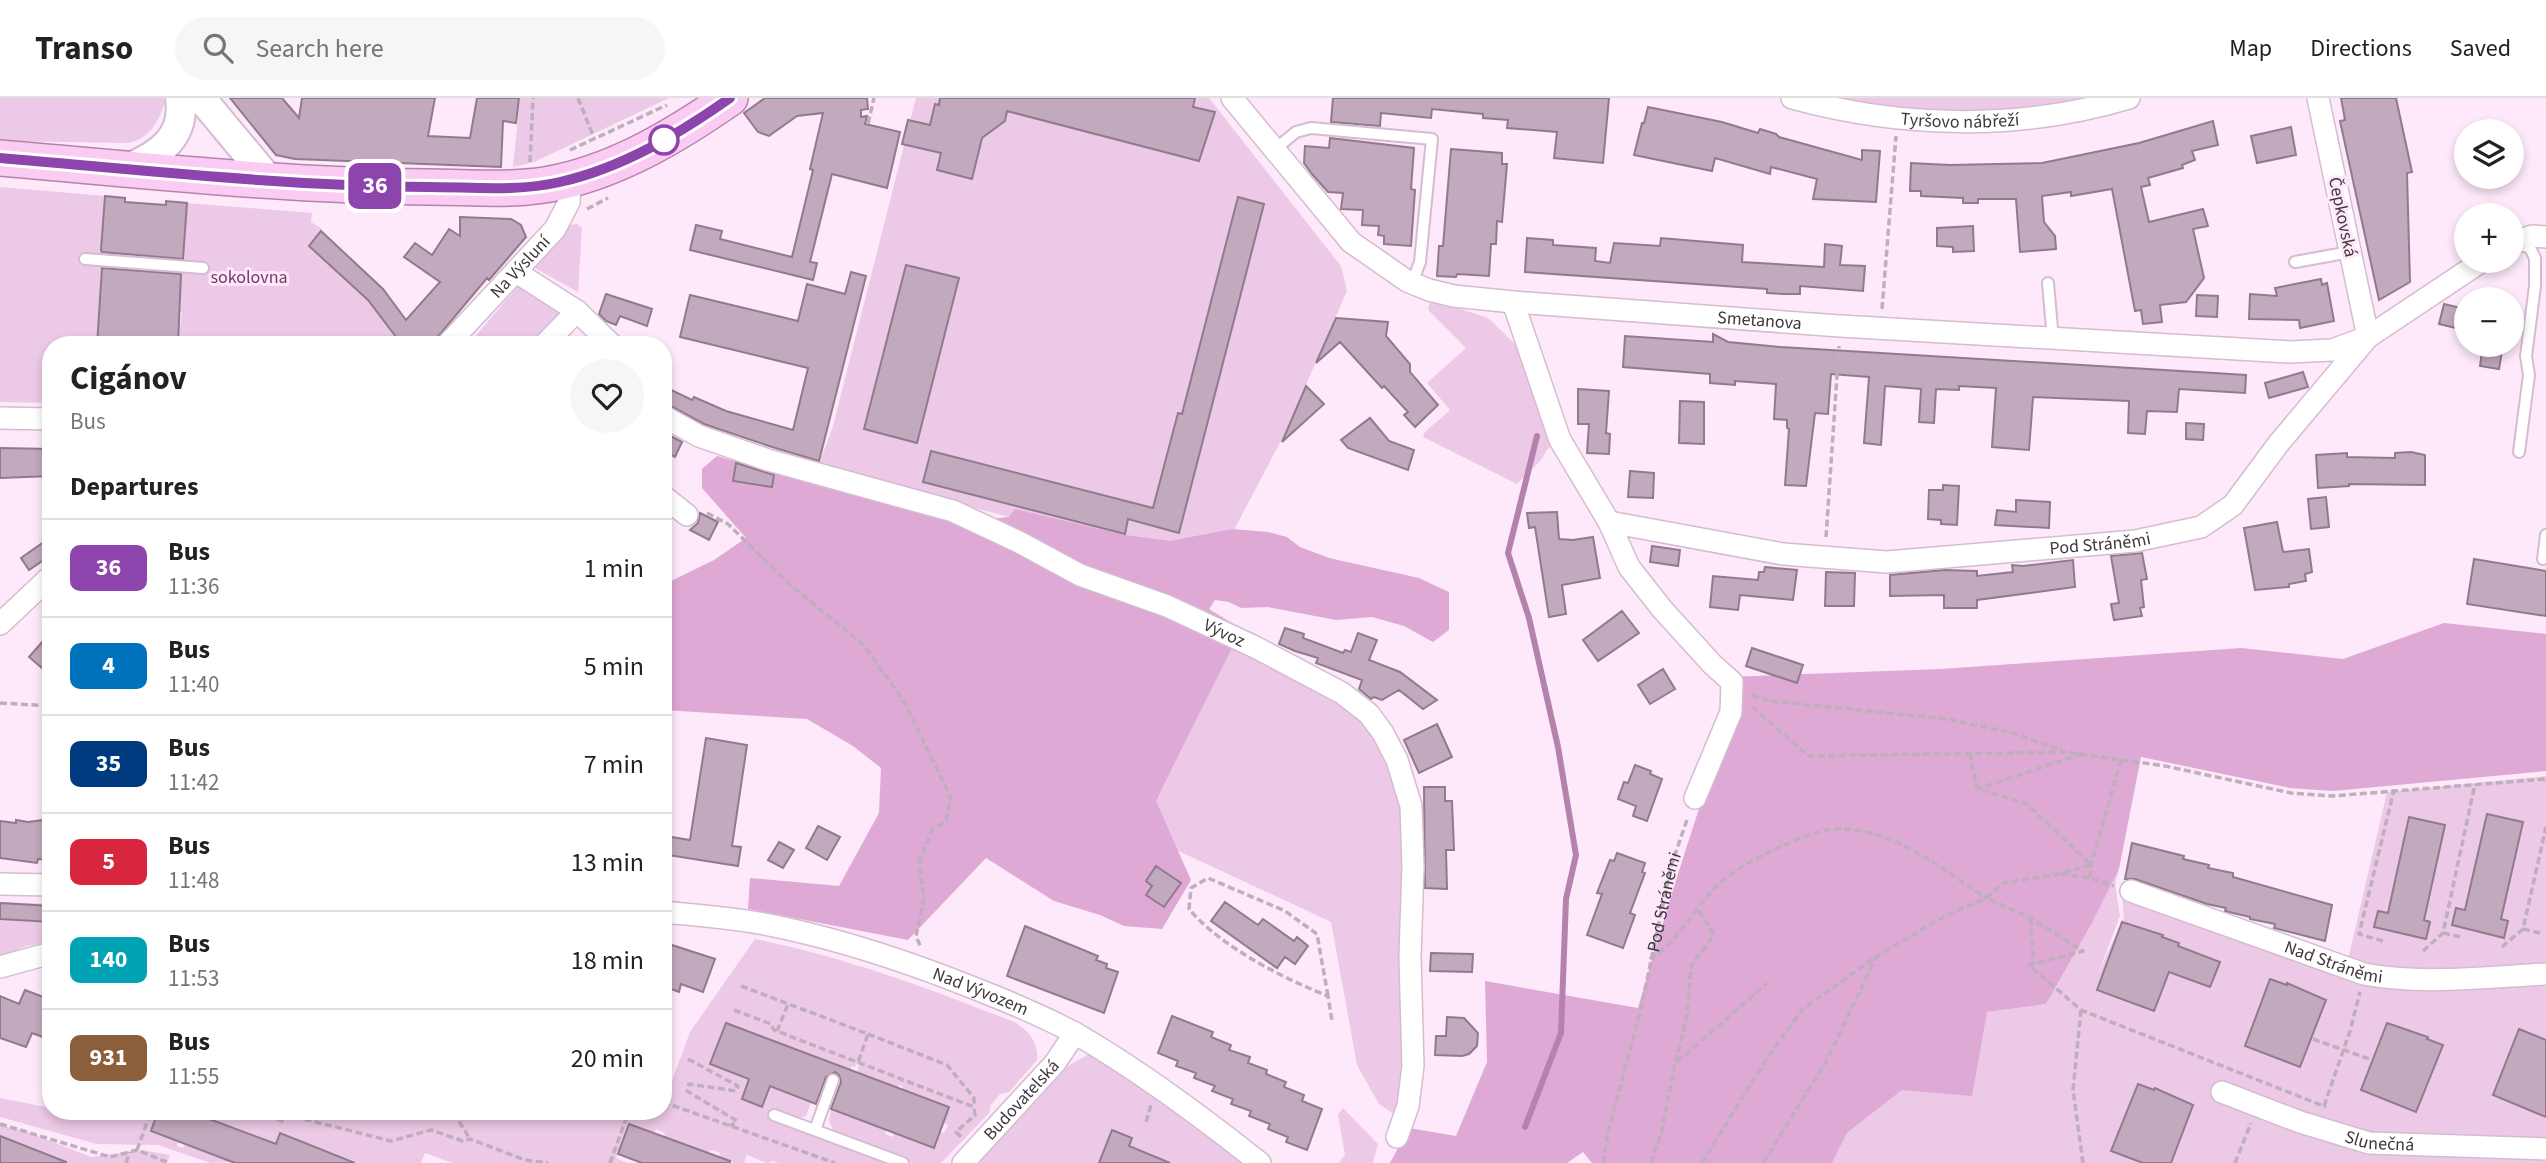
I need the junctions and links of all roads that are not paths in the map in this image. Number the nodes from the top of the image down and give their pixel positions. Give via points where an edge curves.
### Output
1 (180, 98) edge
2 (201, 98) edge
3 (730, 98) edge
4 (1232, 98) edge
5 (1793, 98) edge
6 (2129, 98) edge
7 (2318, 98) edge
8 (1274, 150) junction
9 (0, 158) edge
10 (566, 167) junction
11 (128, 168) junction
12 (270, 181) junction
13 (2546, 237) edge
14 (2524, 239) edge
15 (2524, 246) edge
16 (2350, 252) junction
17 (85, 259) dead end
18 (2295, 262) dead end
19 (203, 268) dead end
20 (516, 272) junction
21 (2464, 273) edge
22 (1412, 283) junction
23 (2048, 283) dead end
24 (1513, 302) junction
25 (577, 311) junction
26 (456, 336) edge
27 (553, 336) edge
28 (603, 336) edge
29 (2368, 337) junction
30 (2053, 340) junction
31 (0, 418) edge
32 (42, 419) edge
33 (672, 421) edge
34 (2519, 452) dead end
35 (1609, 522) junction
36 (2546, 535) edge
37 (2543, 559) dead end
38 (42, 584) edge
39 (0, 624) edge
40 (1695, 798) road end
41 (0, 884) edge
42 (42, 885) edge
43 (2131, 891) road end
44 (672, 913) edge
45 (42, 955) edge
46 (0, 967) edge
47 (2546, 974) edge
48 (1075, 1033) junction
49 (833, 1080) dead end
50 (2222, 1092) dead end
51 (774, 1115) dead end
52 (815, 1130) junction
53 (1397, 1137) dead end
54 (2546, 1149) edge
55 (965, 1153) edge
56 (903, 1163) edge
57 (1260, 1163) edge

1 - 11 street via 178,129 167,145
2 - 12 street
3 - 10 main road via 634,155
4 - 8 street, Smetanova
5 - 6 street, Tyršovo nábřeží via 1897,120 1940,122 2058,113
7 - 16 street, Čepkovská
8 - 22 street, Smetanova via 1351,242
8 - 22 lane via 1296,132 1311,128 1432,139 1420,262
9 - 11 main road
10 - 12 main road via 529,187
10 - 20 street, Na Výsluní via 571,197 563,217
11 - 12 main road
13 - 14 street
15 - 34 lane via 2535,258 2535,286
16 - 18 lane
16 - 29 street, Čepkovská
17 - 19 lane
20 - 25 street
20 - 26 street, Na Výsluní
21 - 29 street, Pod Stráněmi
22 - 24 street, Smetanova via 1454,296
23 - 30 lane
24 - 30 street, Smetanova
24 - 35 street via 1560,440
25 - 27 street
25 - 28 street
29 - 30 street, Smetanova via 2332,350 2290,352
29 - 35 street, Pod Stráněmi via 2233,505 2201,527 2135,541 1887,562 1783,554
31 - 32 street
33 - 53 street, Vývoz via 699,436 768,460 953,511 1080,575 1167,606 1255,647 1342,693 1370,714 1397,760 1411,806 1413,1066 1408,1106
35 - 40 street via 1629,567 1732,682 1731,712
36 - 37 lane
38 - 39 street
41 - 42 street
43 - 47 street, Nad Stráněmi via 2364,974 2439,978
44 - 48 street, Nad Vývozem via 783,928 856,946 1009,1001
45 - 46 street
48 - 55 street, Budovatelská via 1055,1063
48 - 57 street, Nad Vývozem via 1202,1117
49 - 52 lane
50 - 54 street, Slunečná via 2369,1143
51 - 52 lane
52 - 56 lane

